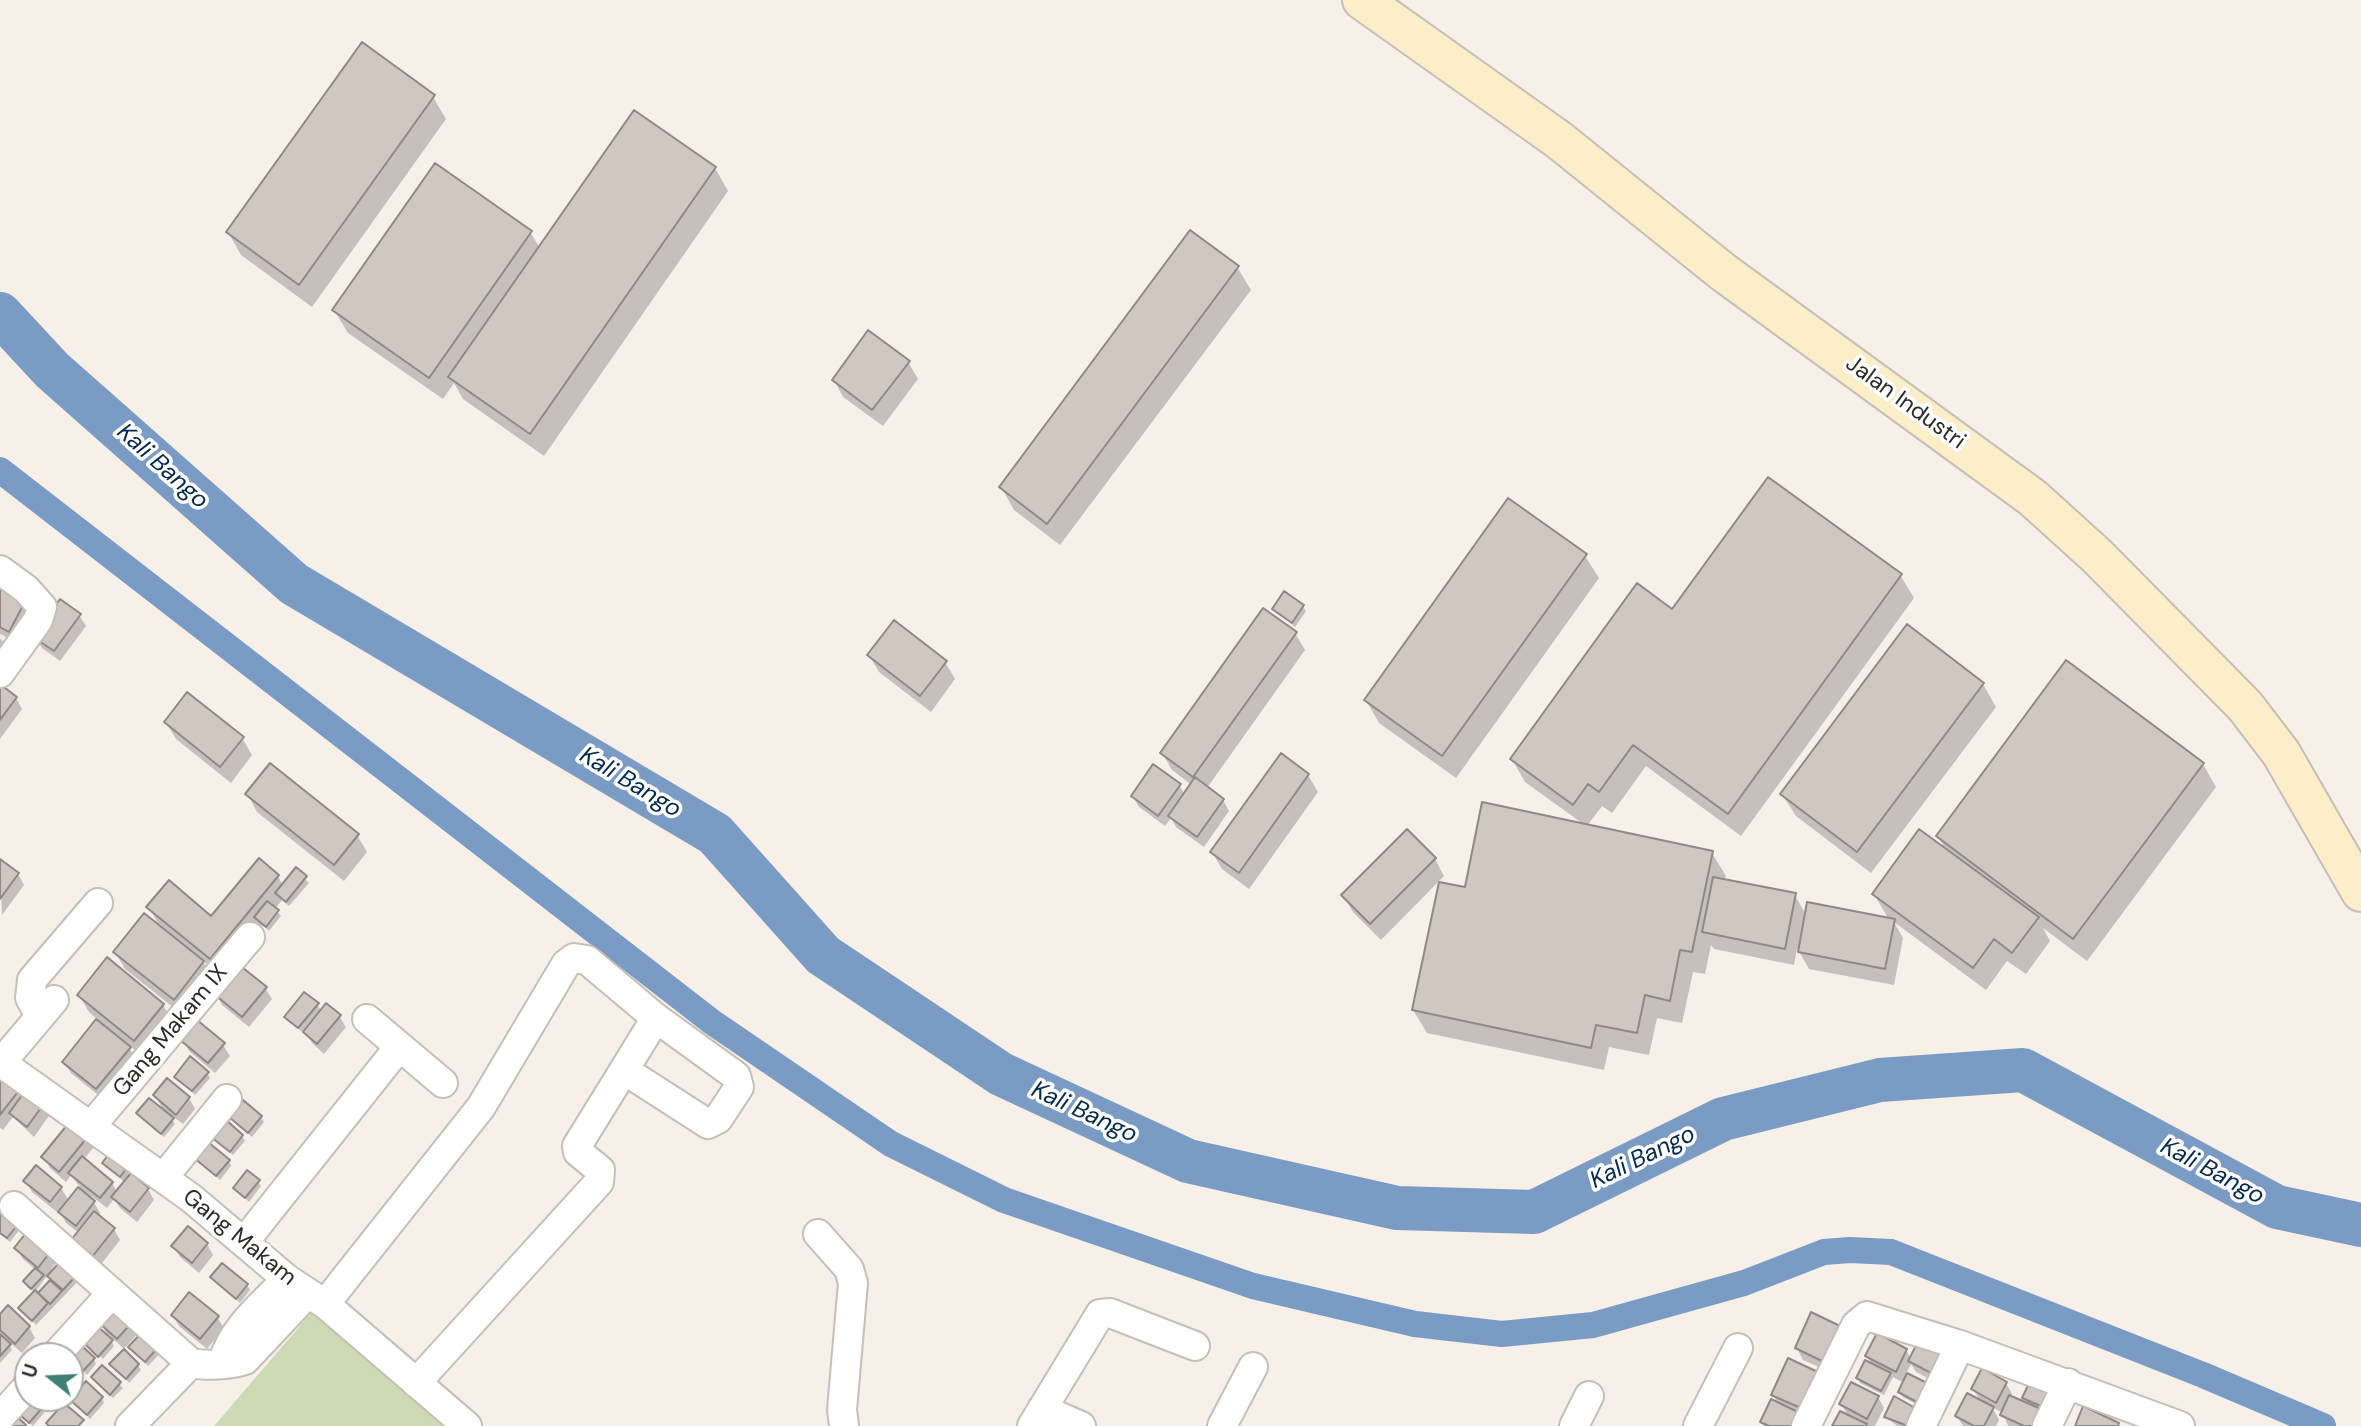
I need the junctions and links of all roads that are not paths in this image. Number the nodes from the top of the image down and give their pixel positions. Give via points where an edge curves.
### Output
1 (1362, 0) edge
2 (0, 570) edge
3 (0, 673) edge
4 (2361, 892) edge
5 (98, 903) dead end
6 (250, 937) dead end
7 (656, 1018) junction
8 (367, 1019) dead end
9 (399, 1047) junction
10 (0, 1062) edge
11 (624, 1070) junction
12 (443, 1083) dead end
13 (227, 1099) dead end
14 (92, 1125) junction
15 (163, 1178) junction
16 (14, 1206) dead end
17 (818, 1234) dead end
18 (244, 1242) junction
19 (306, 1292) junction
20 (112, 1293) junction
21 (68, 1342) edge
22 (1960, 1345) junction
23 (1195, 1346) dead end
24 (1738, 1348) dead end
25 (191, 1363) junction
26 (1253, 1367) dead end
27 (416, 1383) junction
28 (2068, 1383) junction
29 (1588, 1396) dead end
30 (14, 1402) edge
31 (0, 1417) edge
32 (1037, 1418) edge
33 (130, 1426) edge
34 (467, 1426) edge
35 (844, 1426) edge
36 (1081, 1426) edge
37 (1222, 1426) edge
38 (1574, 1426) edge
39 (1698, 1426) edge
40 (1806, 1426) edge
41 (1921, 1426) edge
42 (2047, 1426) edge
43 (2180, 1426) edge

1 - 4 street, Jalan Industri via 1559,140 1723,272 2042,506 2245,706 2281,753
2 - 3 street via 42,607 38,620
5 - 10 street via 32,980 30,999 47,1008
6 - 14 street, Gang Makam IX
7 - 11 street
7 - 11 street via 736,1076 739,1087 710,1124
7 - 19 street via 587,960 570,960 481,1107
8 - 9 street
9 - 12 street
9 - 18 street
10 - 14 street, Gang Makam
11 - 27 street via 577,1146 600,1170 599,1182
13 - 15 street
14 - 15 street, Gang Makam
15 - 18 street, Gang Makam
16 - 20 street
17 - 35 street via 849,1269 853,1283
18 - 19 street, Gang Makam
19 - 25 street via 245,1360 208,1367
19 - 27 street, Gang Makam
20 - 21 street
20 - 25 street
22 - 28 street
22 - 40 street via 1873,1317 1863,1318
22 - 41 street
23 - 32 street via 1110,1313 1100,1314
24 - 39 street
25 - 33 street
26 - 37 street
27 - 34 street, Gang Makam
28 - 42 street
28 - 43 street
29 - 38 street
30 - 31 street
32 - 36 street

